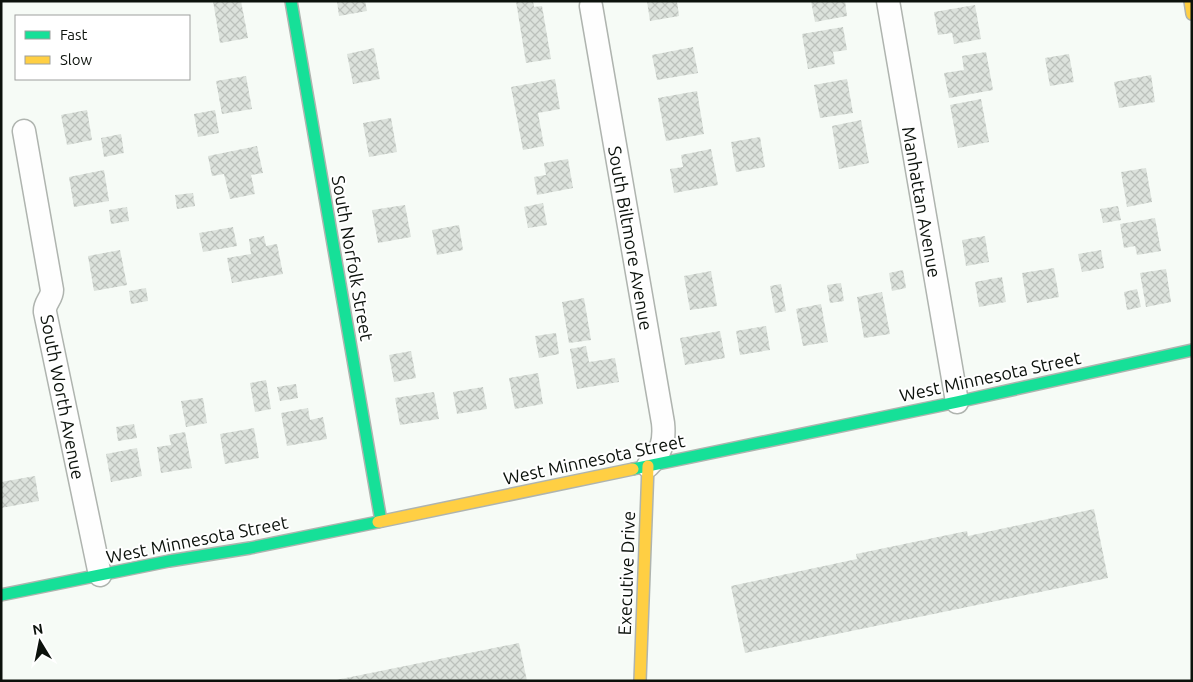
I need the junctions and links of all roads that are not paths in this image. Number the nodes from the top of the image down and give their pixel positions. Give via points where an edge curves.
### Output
1 (291, 1) edge
2 (888, 1) edge
3 (1190, 1) edge
4 (591, 6) dead end
5 (1192, 14) edge
6 (24, 131) dead end
7 (1192, 350) edge
8 (957, 402) junction
9 (648, 466) junction
10 (380, 521) junction
11 (100, 575) junction
12 (1, 595) edge
13 (640, 681) edge

1 - 10 street, South Norfolk Street
2 - 8 street, Manhattan Avenue
3 - 5 street
4 - 9 street, South Biltmore Avenue via 663,427 662,446
6 - 11 street, South Worth Avenue via 52,290 44,312
7 - 8 street, West Minnesota Street
8 - 9 street, West Minnesota Street
9 - 10 street, West Minnesota Street
9 - 13 street, Executive Drive
10 - 11 street, West Minnesota Street
11 - 12 street, West Minnesota Street

